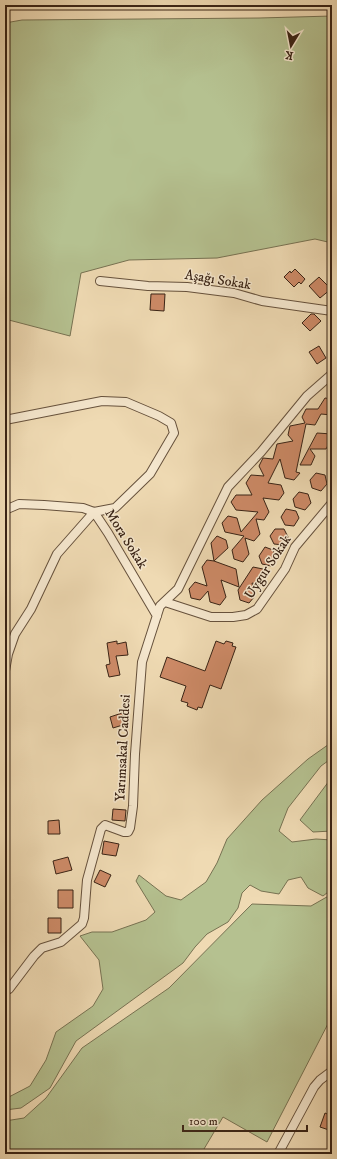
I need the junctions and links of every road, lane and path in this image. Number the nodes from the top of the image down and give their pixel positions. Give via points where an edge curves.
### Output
1 (100, 281) dead end
2 (332, 311) edge
3 (332, 374) edge
4 (5, 420) edge
5 (332, 503) edge
6 (5, 510) edge
7 (94, 512) junction
8 (165, 602) junction
9 (157, 616) junction
10 (5, 672) edge
11 (5, 992) edge
12 (332, 1071) edge
13 (278, 1154) edge

1 - 2 street, Aşağı Sokak via 234,293 262,301
3 - 8 street, Yarımsakal Caddesi via 307,396 228,487 178,590
4 - 7 street via 102,401 126,402 171,423 174,433 150,474 115,508
5 - 8 street, Uygur Sokak via 295,547 285,569 257,609 246,616 211,616
6 - 7 street, Mora Sokak via 19,504 83,508
7 - 9 street, Mora Sokak
7 - 10 street via 57,554 31,610 15,634
8 - 9 street, Yarımsakal Caddesi via 160,606
9 - 11 street, Yarımsakal Caddesi via 142,662 130,828 128,832 105,826 101,829 87,880 82,924 60,942 42,948
12 - 13 street via 314,1087

